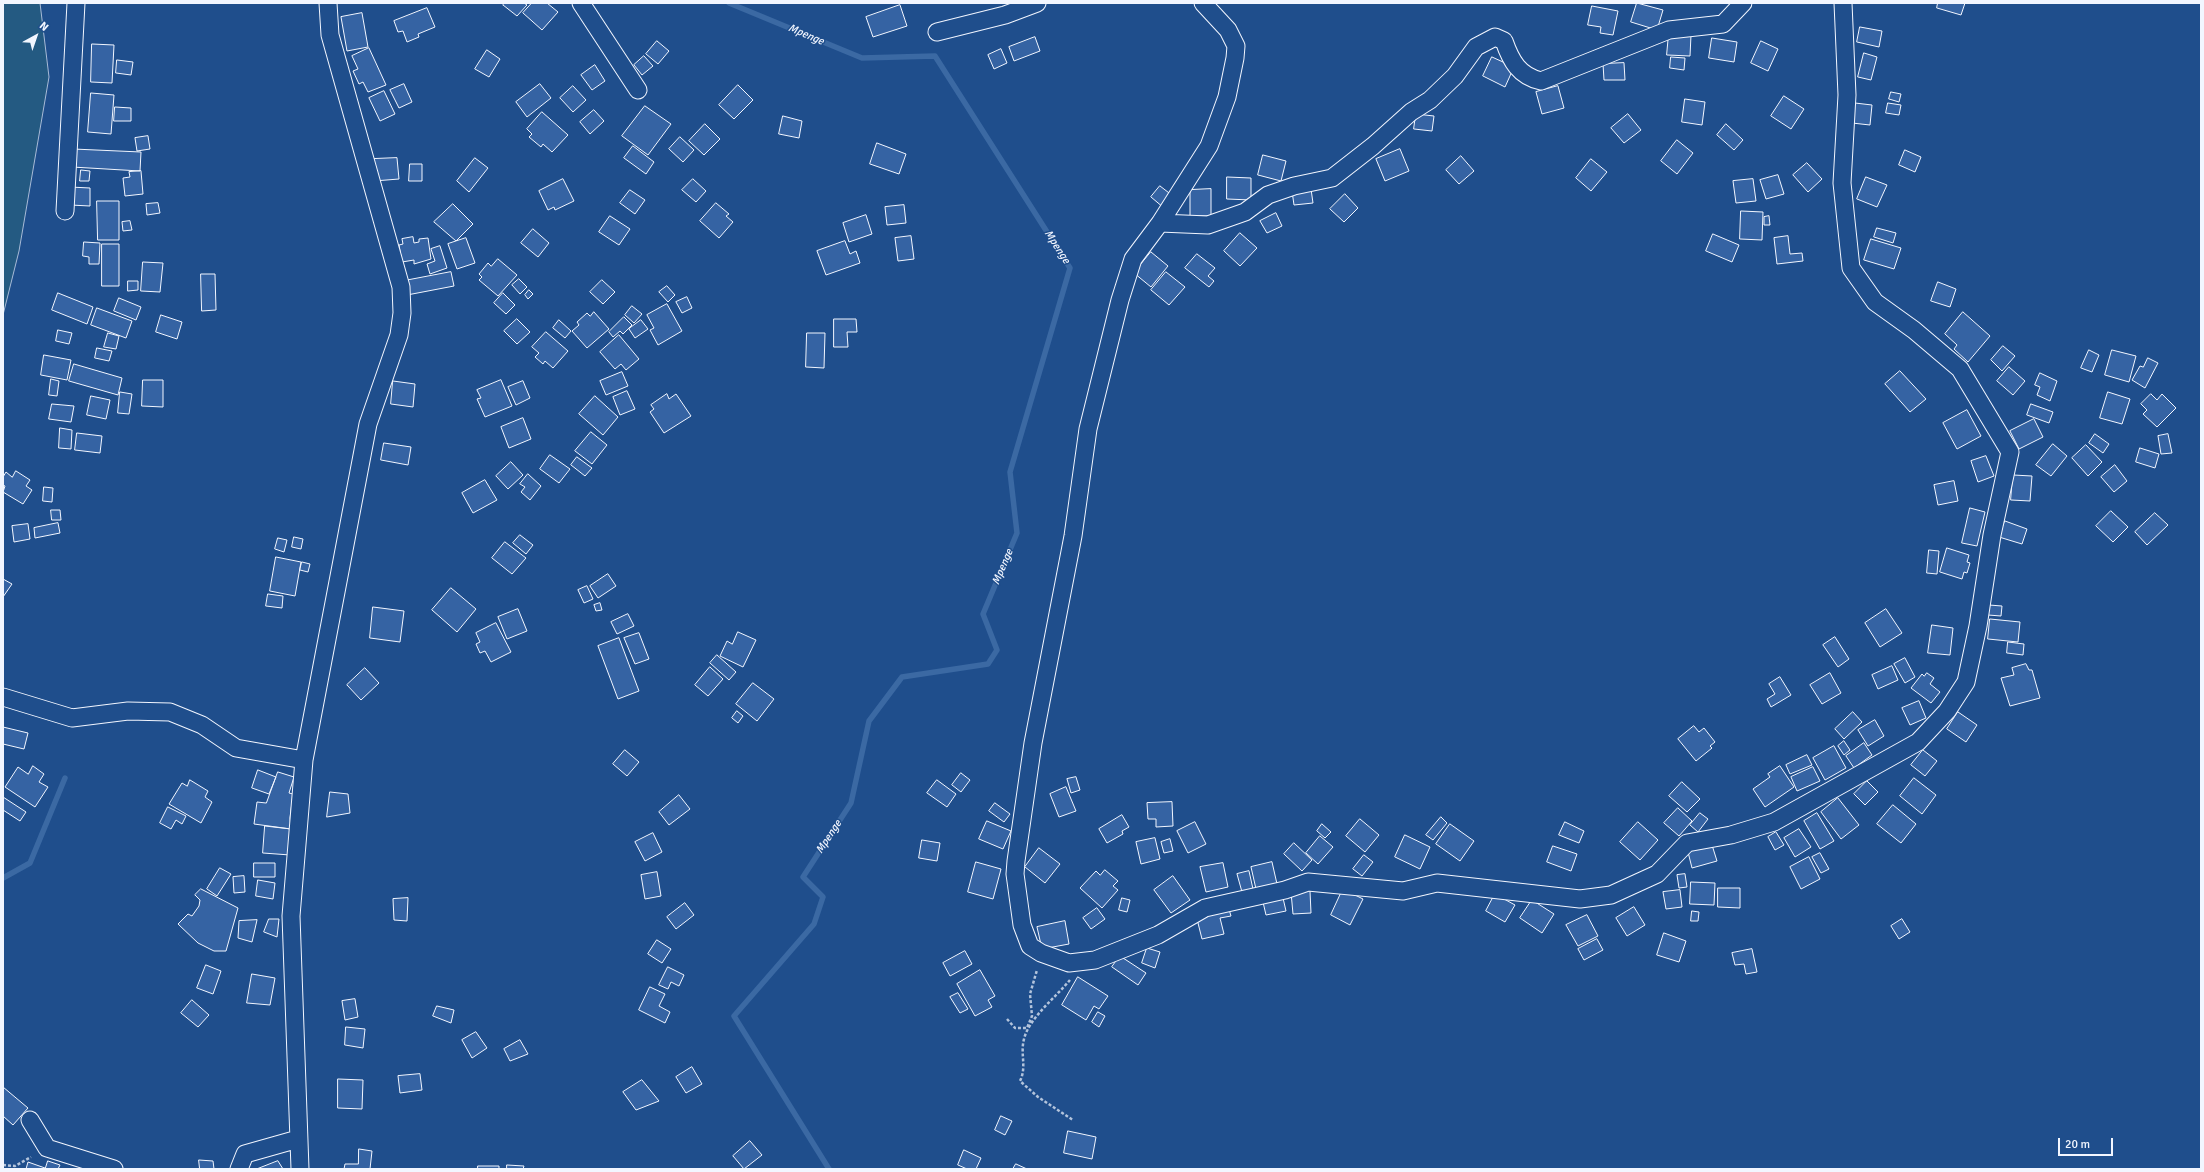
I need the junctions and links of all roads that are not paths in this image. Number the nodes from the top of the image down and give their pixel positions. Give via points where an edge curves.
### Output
1 (76, 3) edge
2 (328, 3) edge
3 (580, 3) edge
4 (1037, 3) edge
5 (1203, 3) edge
6 (1743, 3) edge
7 (1843, 3) edge
8 (938, 32) dead end
9 (638, 90) dead end
10 (65, 210) dead end
11 (1160, 223) junction
12 (3, 697) edge
13 (304, 760) junction
14 (30, 1120) dead end
15 (298, 1139) junction
16 (114, 1169) edge
17 (239, 1169) edge
18 (300, 1169) edge

1 - 10 street
2 - 13 street via 330,36 401,287 402,313 399,335 368,424
3 - 9 street
4 - 8 street via 1005,15
5 - 11 street via 1228,30 1236,46 1235,58 1227,97 1214,138
6 - 11 street via 1723,24 1669,30 1541,81 1522,74 1504,41 1495,37 1476,47 1455,76 1430,100 1410,112 1373,146 1332,178 1294,186 1268,195 1245,212 1208,225
7 - 11 street via 1847,96 1842,183 1851,268 1875,302 1914,330 1960,369 2010,452 1992,535 1978,626 1966,682 1947,711 1918,742 1774,822 1731,835 1687,843 1657,874 1611,895 1580,899 1437,883 1403,891 1308,882 1285,890 1205,908 1158,935 1095,960 1069,963 1041,954 1030,946 1022,925 1015,874 1016,861 1032,743 1073,536 1088,429 1120,300 1133,259
12 - 13 street via 72,718 128,711 170,712 202,725 236,748
13 - 15 street via 291,916
14 - 16 street via 48,1148
15 - 17 street via 245,1154
15 - 18 street

